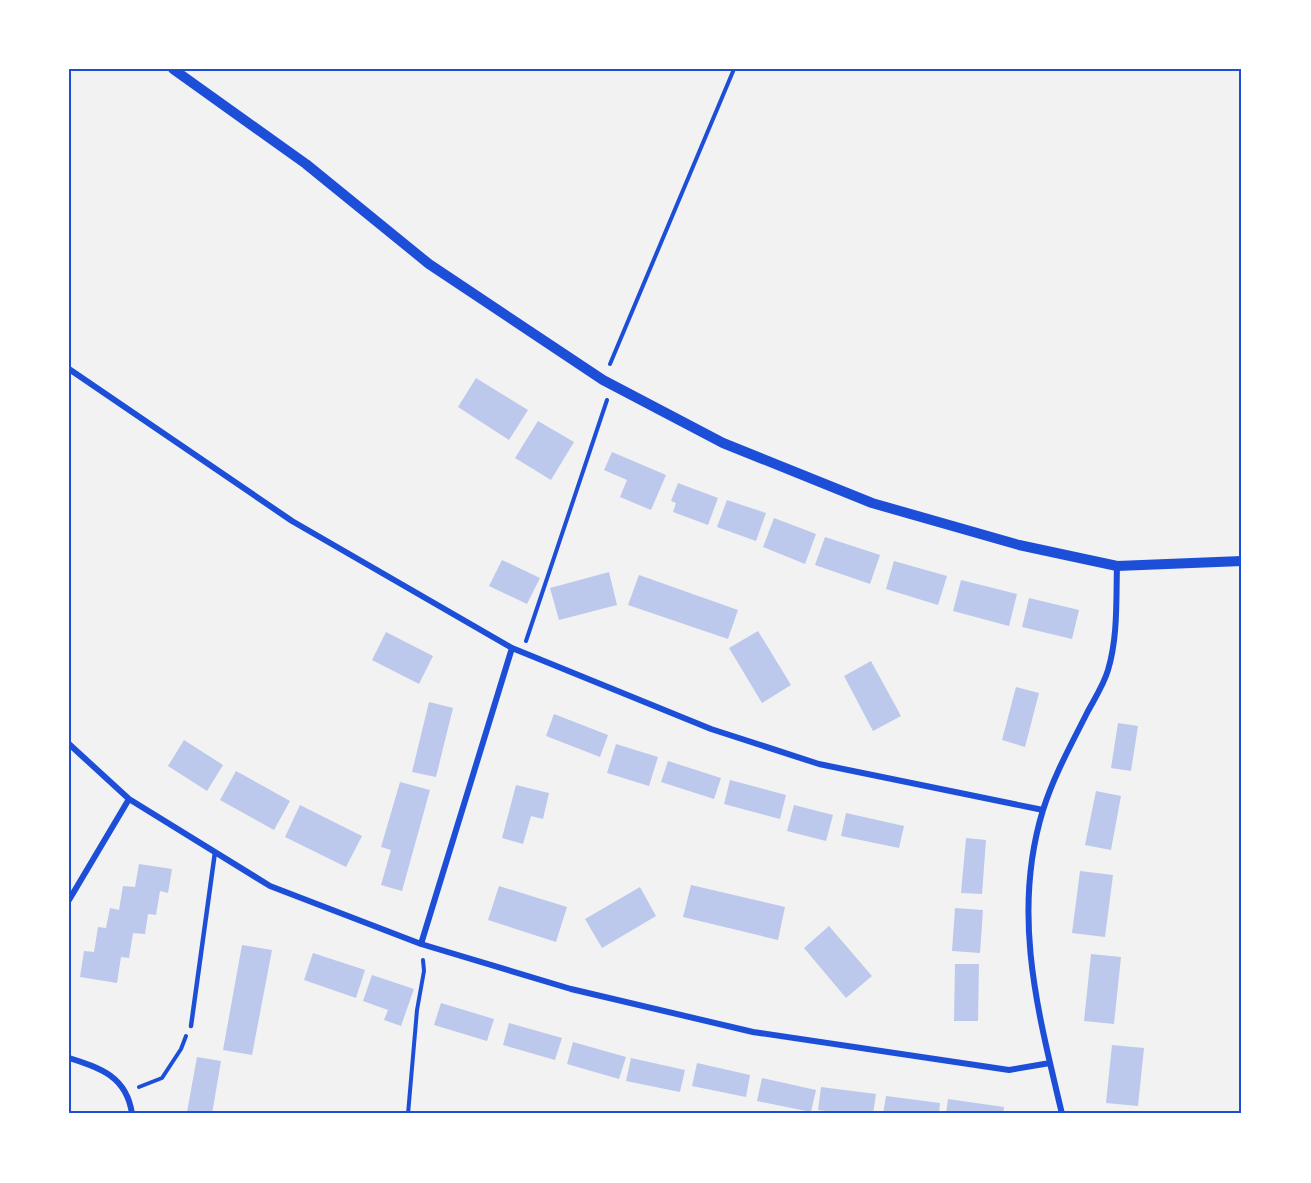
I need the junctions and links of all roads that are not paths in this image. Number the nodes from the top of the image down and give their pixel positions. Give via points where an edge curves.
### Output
1 (173, 69) edge
2 (69, 369) edge
3 (1242, 561) edge
4 (1118, 566) junction
5 (512, 648) junction
6 (69, 744) edge
7 (129, 799) junction
8 (1043, 810) junction
9 (215, 852) junction
10 (70, 896) edge
11 (421, 944) junction
12 (191, 1026) road end
13 (69, 1058) edge
14 (1050, 1063) junction
15 (132, 1114) edge
16 (1062, 1114) edge

1 - 4 street via 306,164 429,264 607,383 723,443 872,503 1018,545
2 - 5 street via 292,521
3 - 4 street
4 - 8 street via 1108,671 1064,758
5 - 8 street via 711,729 819,764
5 - 11 street
6 - 7 street
7 - 9 street
7 - 10 street
8 - 14 street via 1030,869 1027,918 1031,976
9 - 11 street via 270,886
9 - 12 lane
11 - 14 street via 571,988 753,1032 1009,1070
13 - 15 street via 114,1077 127,1092
14 - 16 street

